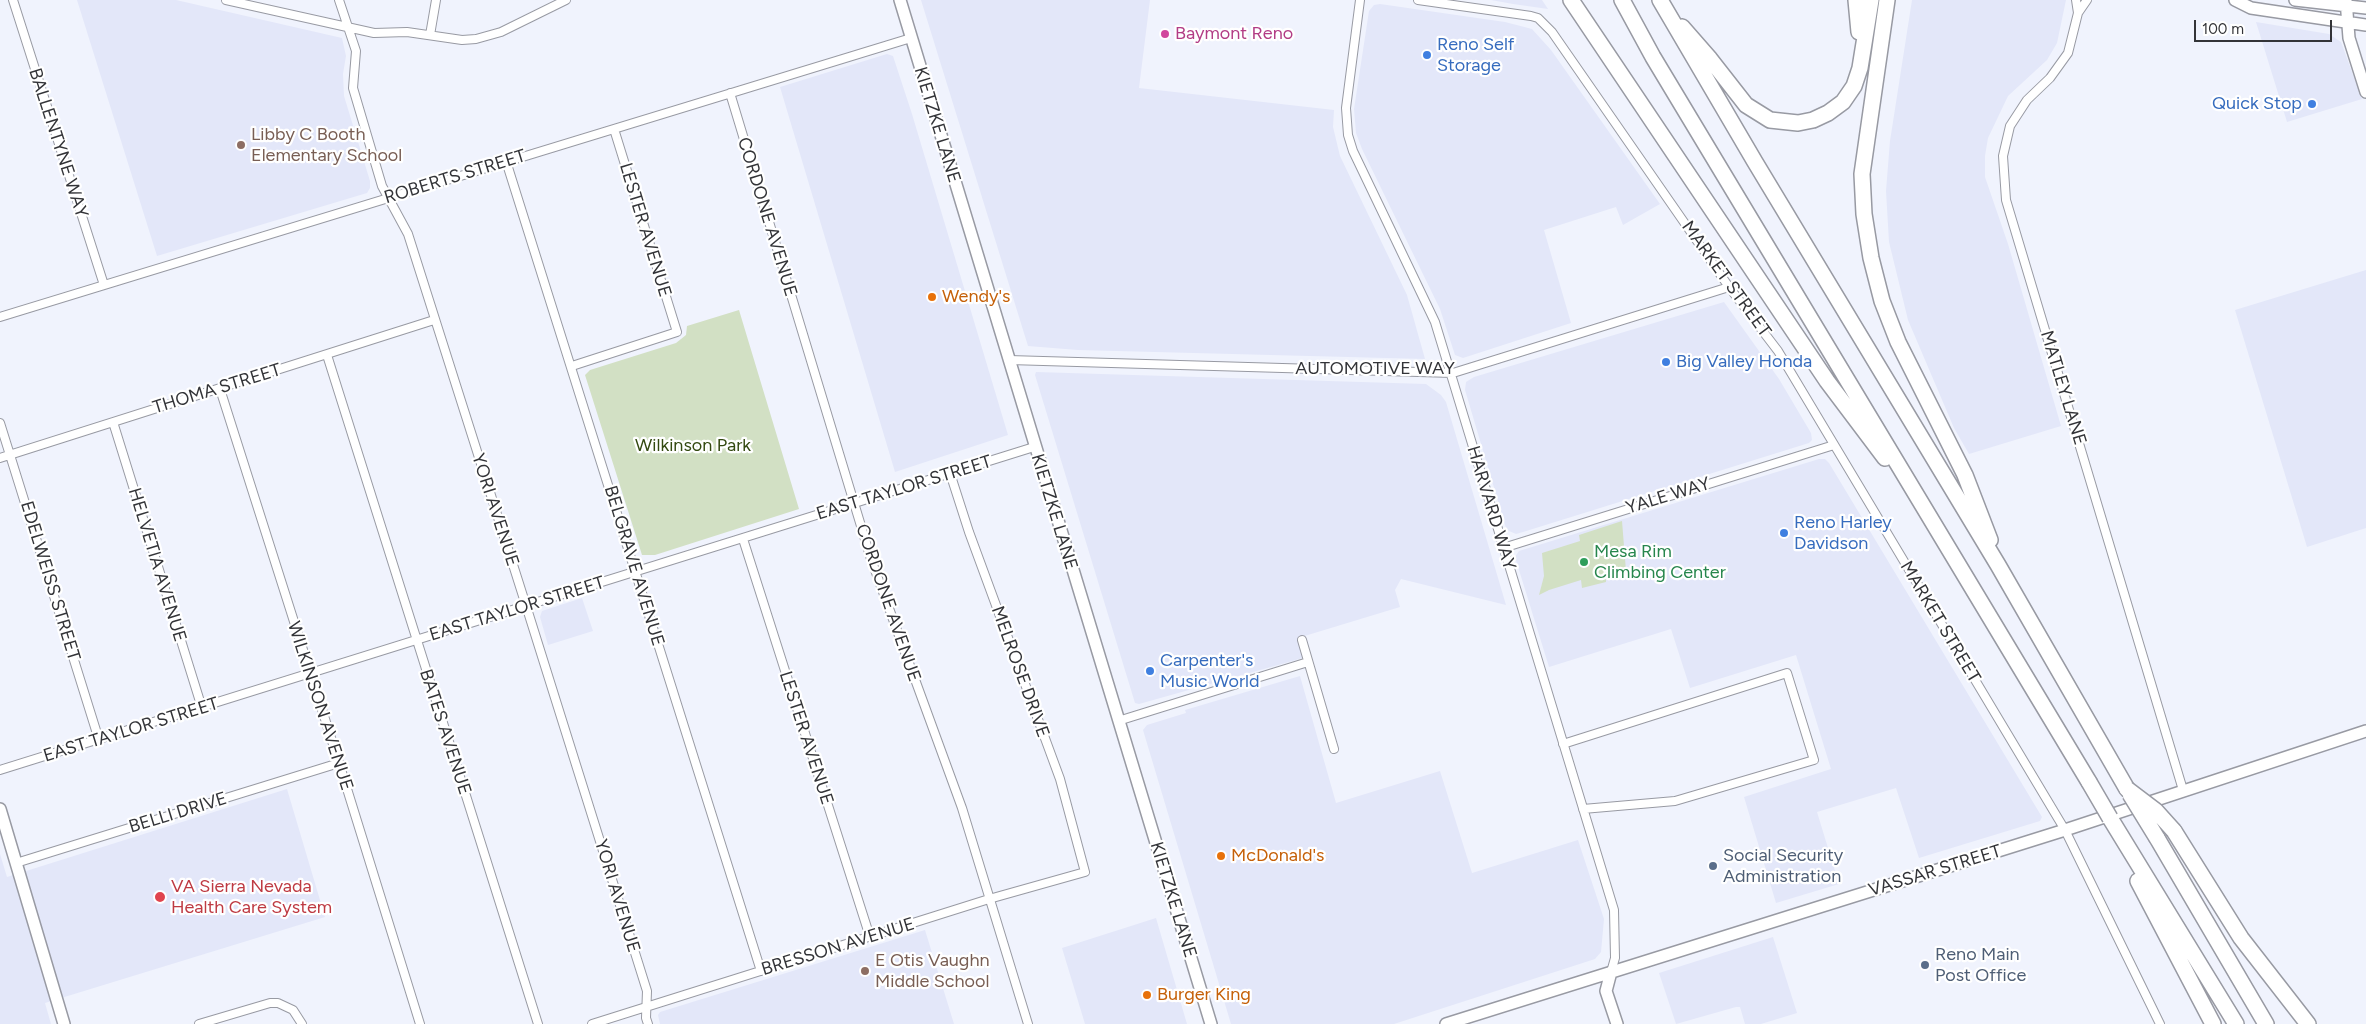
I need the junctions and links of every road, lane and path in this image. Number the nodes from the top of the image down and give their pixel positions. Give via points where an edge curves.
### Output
1 (13, 0) edge
2 (226, 0) edge
3 (339, 0) edge
4 (436, 0) edge
5 (566, 0) edge
6 (900, 0) edge
7 (1360, 0) edge
8 (1418, 0) edge
9 (1571, 0) edge
10 (1622, 0) edge
11 (1660, 0) edge
12 (1856, 0) edge
13 (1871, 0) edge
14 (1887, 0) edge
15 (2076, 0) edge
16 (2087, 0) edge
17 (2235, 0) edge
18 (2295, 0) edge
19 (2300, 0) edge
20 (2346, 3) edge
21 (2363, 5) edge
22 (2078, 12) junction
23 (2346, 22) junction
24 (347, 26) junction
25 (2366, 26) edge
26 (430, 35) junction
27 (911, 38) junction
28 (1860, 68) junction
29 (2366, 92) edge
30 (730, 94) junction
31 (614, 129) junction
32 (506, 161) junction
33 (387, 197) junction
34 (104, 285) junction
35 (1729, 287) junction
36 (0, 317) edge
37 (434, 320) junction
38 (326, 355) junction
39 (1009, 360) junction
40 (572, 366) junction
41 (1451, 373) junction
42 (220, 389) junction
43 (113, 422) junction
44 (0, 423) edge
45 (1834, 445) junction
46 (1034, 447) junction
47 (10, 455) junction
48 (0, 458) edge
49 (950, 473) junction
50 (1912, 489) junction
51 (854, 503) junction
52 (743, 539) junction
53 (1503, 548) junction
54 (1998, 565) junction
55 (636, 572) junction
56 (526, 605) junction
57 (416, 640) junction
58 (1302, 640) dead end
59 (1308, 662) junction
60 (309, 674) junction
61 (202, 708) junction
62 (1118, 721) junction
63 (2366, 731) edge
64 (99, 740) junction
65 (1563, 744) junction
66 (1334, 749) dead end
67 (339, 763) junction
68 (0, 770) edge
69 (2127, 789) junction
70 (2183, 790) junction
71 (1583, 809) junction
72 (0, 810) edge
73 (2065, 830) junction
74 (2126, 849) junction
75 (16, 863) junction
76 (1085, 872) joint
77 (989, 899) junction
78 (870, 937) junction
79 (761, 971) junction
80 (1611, 972) junction
81 (647, 1007) junction
82 (64, 1024) edge
83 (199, 1024) edge
84 (302, 1024) edge
85 (420, 1024) edge
86 (538, 1024) edge
87 (592, 1024) edge
88 (648, 1024) edge
89 (1028, 1024) edge
90 (1211, 1024) edge
91 (1446, 1024) edge
92 (1617, 1024) edge
93 (2160, 1024) edge
94 (2213, 1024) edge
95 (2236, 1024) edge
96 (2266, 1024) edge
97 (2308, 1024) edge

1 - 34 street, BALLENTYNE WAY
2 - 24 street
3 - 24 street, YORI AVENUE
4 - 26 street
5 - 26 street via 489,36 462,40
6 - 27 main road, KIETZKE LANE
7 - 41 street, HARVARD WAY via 1346,108 1348,135 1435,322
8 - 35 street, MARKET STREET via 1531,16 1546,25
9 - 50 highway via 1843,404
10 - 50 highway
11 - 28 highway via 1739,98 1770,120 1798,123 1828,113 1849,95
11 - 54 highway
12 - 28 highway
13 - 28 highway
14 - 54 highway via 1863,165 1863,203 1871,258 1882,301 1898,342 1965,475
15 - 22 street, MATLEY LANE
16 - 22 street
17 - 23 main road via 2251,8
18 - 19 main road
19 - 20 main road
20 - 21 main road
20 - 23 main road
21 - 25 main road
22 - 70 street, MATLEY LANE via 2068,53 2050,78 2027,100 2010,126 2003,156 2006,200
23 - 25 main road
23 - 29 main road
24 - 26 street via 374,33
24 - 33 street, YORI AVENUE via 356,51 353,88
27 - 30 street, ROBERTS STREET
27 - 39 main road, KIETZKE LANE
30 - 31 street, ROBERTS STREET
30 - 51 street, CORDONE AVENUE
31 - 32 street, ROBERTS STREET
31 - 40 street, LESTER AVENUE via 677,332
32 - 33 street, ROBERTS STREET
32 - 40 street, BELGRAVE AVENUE
33 - 34 street, ROBERTS STREET
33 - 37 street, YORI AVENUE via 408,234
34 - 36 street, ROBERTS STREET
35 - 41 street, AUTOMOTIVE WAY
35 - 45 street, MARKET STREET via 1778,351
37 - 38 street, THOMA STREET
37 - 56 street, YORI AVENUE
38 - 42 street, THOMA STREET
38 - 57 street, BATES AVENUE
39 - 41 street, AUTOMOTIVE WAY
39 - 46 main road, KIETZKE LANE
40 - 55 street, BELGRAVE AVENUE
41 - 53 street, HARVARD WAY
42 - 43 street, THOMA STREET
42 - 60 street, WILKINSON AVENUE
43 - 47 street, THOMA STREET
43 - 61 street, HELVETIA AVENUE
44 - 47 street, EDELWEISS STREET
45 - 53 street, YALE WAY
45 - 73 street, MARKET STREET
46 - 49 street, EAST TAYLOR STREET
46 - 62 main road, KIETZKE LANE
47 - 48 street, THOMA STREET
47 - 64 street, EDELWEISS STREET
49 - 51 street, EAST TAYLOR STREET
49 - 76 street, MELROSE DRIVE via 1060,779
50 - 74 highway, bridge
51 - 52 street, EAST TAYLOR STREET
51 - 77 street, CORDONE AVENUE via 874,568 962,808
52 - 55 street, EAST TAYLOR STREET
52 - 78 street, LESTER AVENUE
53 - 65 street, HARVARD WAY
54 - 69 highway
55 - 56 street, EAST TAYLOR STREET
55 - 79 street, BELGRAVE AVENUE
56 - 57 street, EAST TAYLOR STREET
56 - 81 street, YORI AVENUE via 647,991
57 - 60 street, EAST TAYLOR STREET
57 - 86 street, BATES AVENUE
58 - 59 street
59 - 62 street
59 - 66 street
60 - 61 street, EAST TAYLOR STREET
60 - 67 street, WILKINSON AVENUE
61 - 64 street, EAST TAYLOR STREET
62 - 90 main road, KIETZKE LANE
63 - 70 main road, VASSAR STREET
64 - 68 street, EAST TAYLOR STREET
65 - 71 street, HARVARD WAY
65 - 71 street via 1787,673 1814,760 1675,801
67 - 75 street, BELLI DRIVE
67 - 85 street, WILKINSON AVENUE
69 - 96 highway, bridge
69 - 97 highway, bridge via 2152,807 2174,831 2240,938
70 - 73 main road, VASSAR STREET
71 - 80 street, HARVARD WAY via 1615,918 1615,958
72 - 75 main road
73 - 80 main road, VASSAR STREET
73 - 93 street, MARKET STREET
74 - 94 highway
74 - 95 highway
75 - 82 main road
76 - 77 street, BRESSON AVENUE
77 - 78 street, BRESSON AVENUE
77 - 89 street, CORDONE AVENUE
78 - 79 street, BRESSON AVENUE
79 - 81 street, BRESSON AVENUE
80 - 91 main road, VASSAR STREET
80 - 92 main road, HARVARD WAY via 1606,991
81 - 87 street, BRESSON AVENUE
81 - 88 street, YORI AVENUE
83 - 84 street via 270,1002 293,1010

